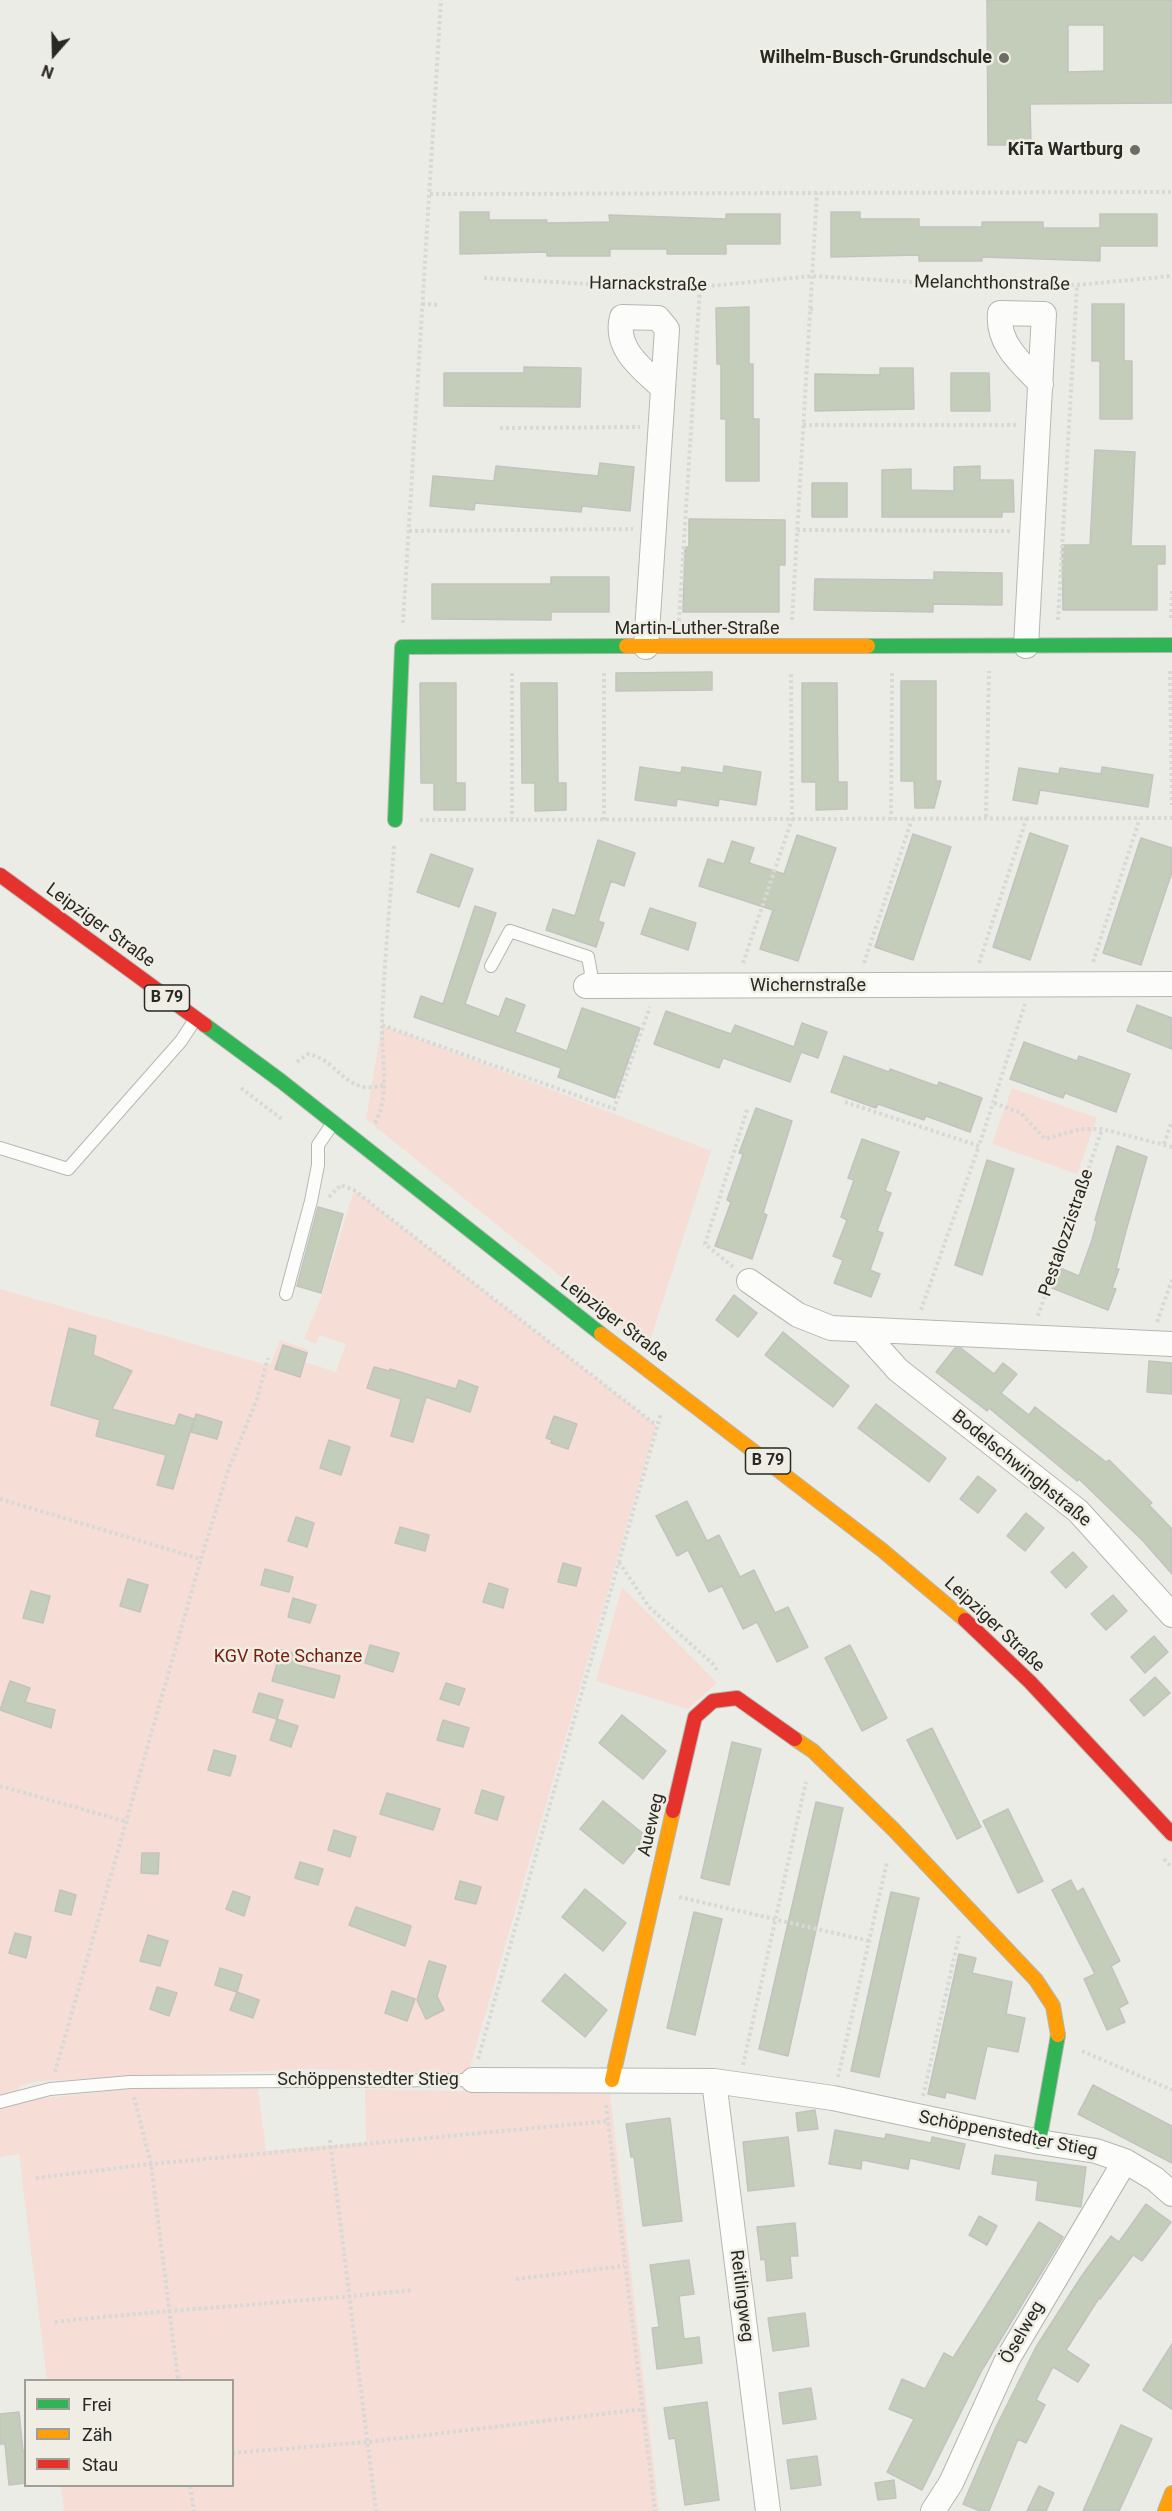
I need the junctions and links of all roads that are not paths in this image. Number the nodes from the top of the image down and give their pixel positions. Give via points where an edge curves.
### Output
1 (1041, 384) dead end
2 (662, 387) dead end
3 (1171, 645) edge
4 (646, 646) junction
5 (1026, 646) junction
6 (395, 820) road end
7 (0, 875) edge
8 (490, 966) dead end
9 (1172, 984) edge
10 (586, 986) joint
11 (196, 1019) junction
12 (334, 1122) junction
13 (0, 1148) edge
14 (749, 1281) road end
15 (286, 1294) dead end
16 (863, 1331) junction
17 (1160, 1343) edge
18 (1172, 1615) edge
19 (1172, 1834) edge
20 (472, 2079) joint
21 (607, 2080) junction
22 (714, 2081) junction
23 (0, 2102) edge
24 (1039, 2142) junction
25 (1125, 2161) junction
26 (1172, 2194) edge
27 (1172, 2493) edge
28 (768, 2511) edge
29 (933, 2511) edge
30 (1165, 2511) edge

1 - 5 street
2 - 4 street
3 - 5 street, Martin-Luther-Straße
4 - 5 street, Martin-Luther-Straße
4 - 6 street, Martin-Luther-Straße via 402,647
7 - 11 street, Leipziger Straße / B 79
8 - 10 lane via 510,931 588,957 591,973
9 - 10 street, Wichernstraße
11 - 12 street, Leipziger Straße / B 79
11 - 13 lane via 68,1169
12 - 15 lane via 318,1145 311,1201
12 - 19 street, Leipziger Straße / B 79 via 957,1612 1030,1682
14 - 16 street via 798,1316 831,1328
16 - 17 street via 914,1330
16 - 18 street, Bodelschwinghstraße via 898,1370 1078,1511
20 - 21 street, Schöppenstedter Stieg
20 - 23 lane, Schöppenstedter Stieg via 130,2082 50,2089
21 - 22 street, Schöppenstedter Stieg
21 - 24 street, Aueweg via 656,1891 695,1717 707,1703 722,1696 737,1698 813,1750 1036,1980 1053,2006 1059,2041
22 - 24 street, Schöppenstedter Stieg via 833,2098
22 - 28 street, Reitlingweg
24 - 25 street, Schöppenstedter Stieg via 1096,2151
25 - 26 street, Schöppenstedter Stieg
25 - 29 street, Öselweg via 1007,2360 951,2483
27 - 30 street

